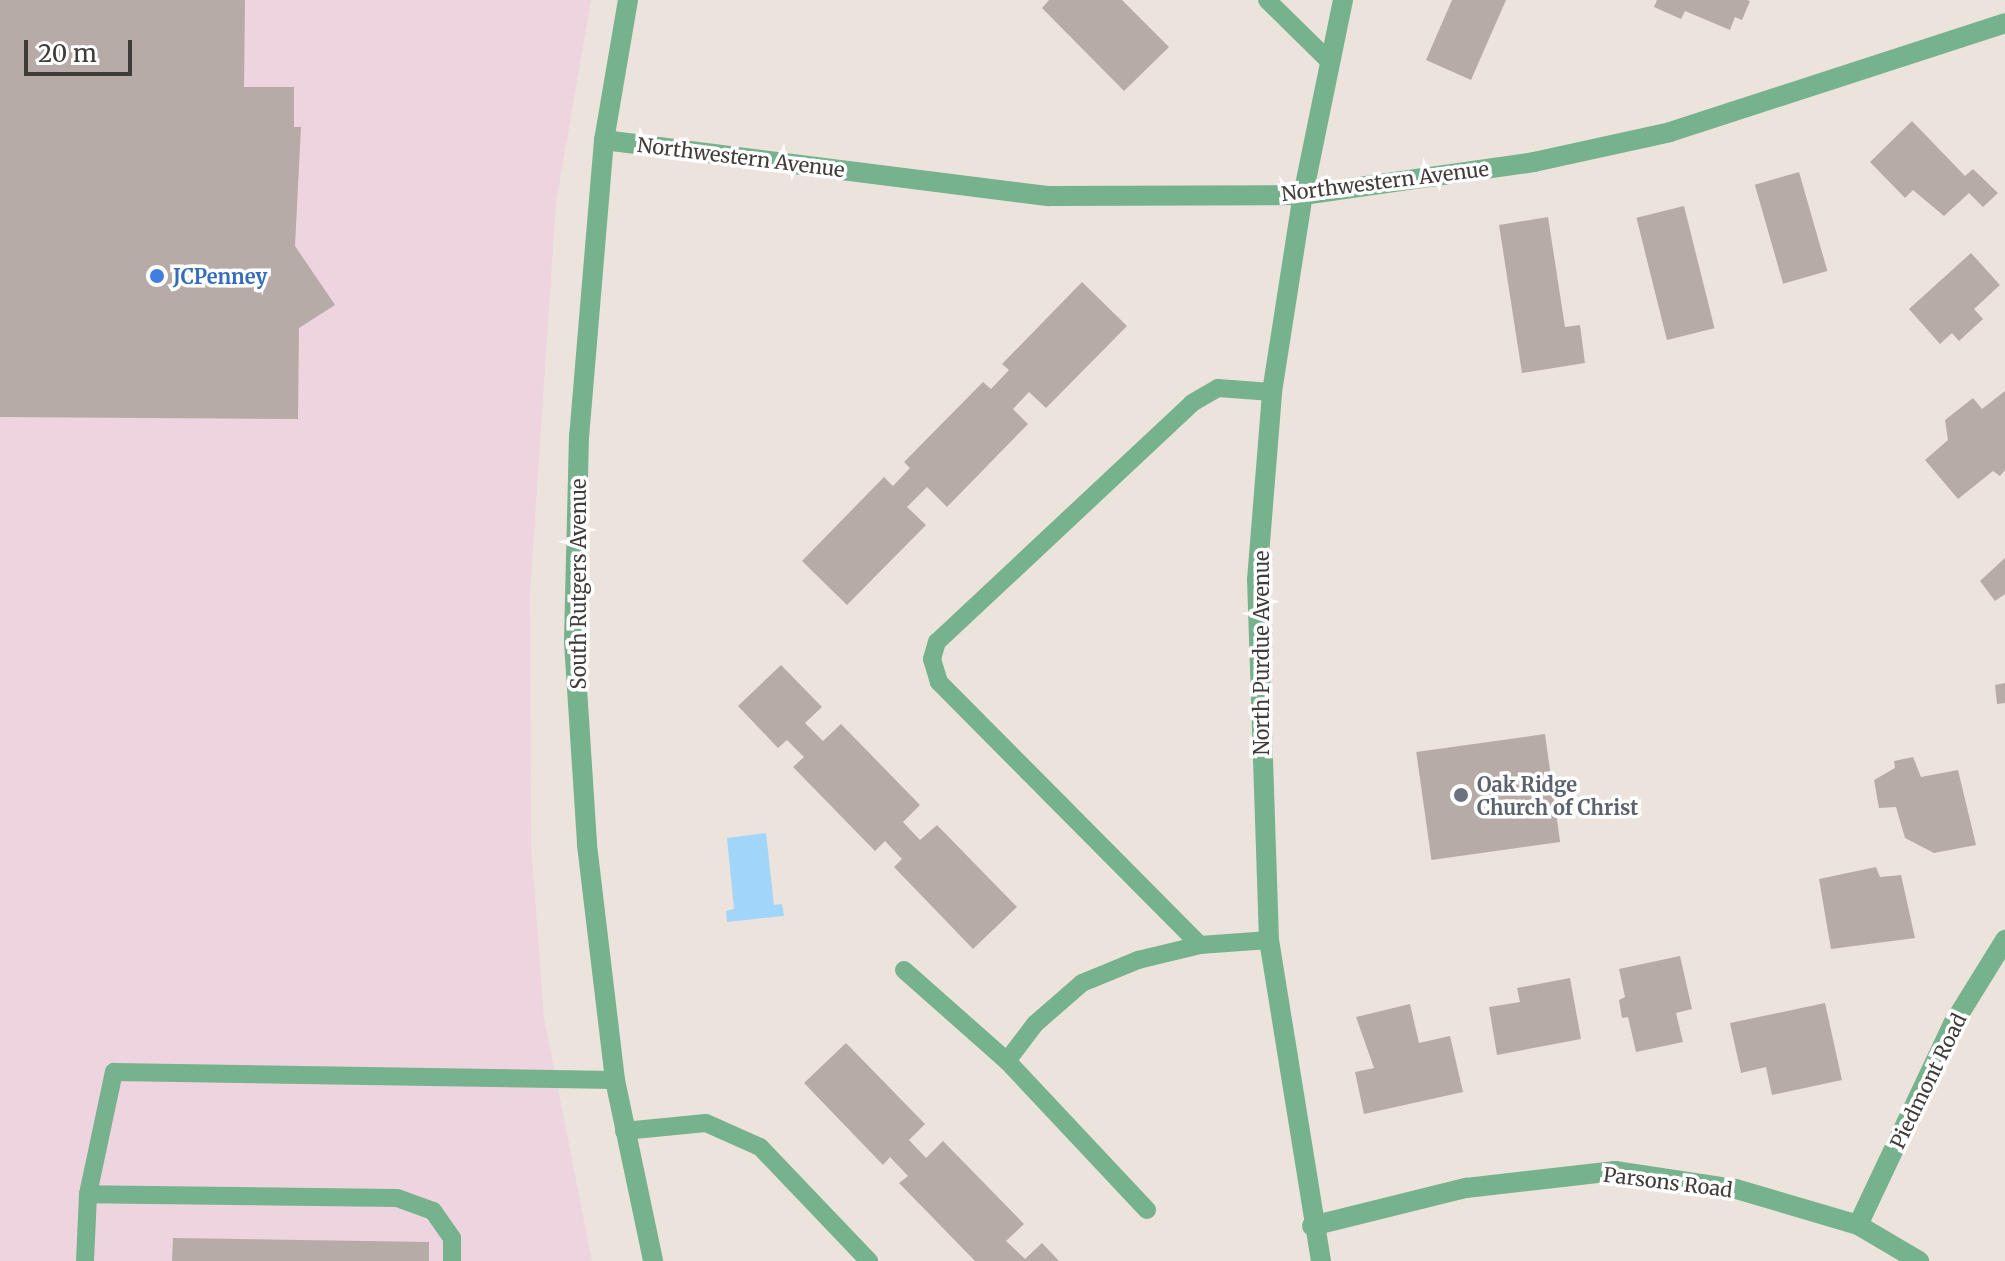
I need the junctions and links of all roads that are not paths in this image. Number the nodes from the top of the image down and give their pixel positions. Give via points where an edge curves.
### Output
1 (628, 0) edge
2 (1267, 0) edge
3 (1343, 0) edge
4 (2005, 23) edge
5 (1328, 60) junction
6 (604, 140) junction
7 (1303, 195) junction
8 (1272, 392) junction
9 (1269, 940) junction
10 (2005, 940) edge
11 (1200, 945) junction
12 (904, 970) dead end
13 (1007, 1061) junction
14 (615, 1080) junction
15 (624, 1131) junction
16 (88, 1194) junction
17 (1147, 1210) dead end
18 (1858, 1225) junction
19 (1312, 1226) junction
20 (85, 1261) edge
21 (452, 1261) edge
22 (653, 1261) edge
23 (869, 1261) edge
24 (1321, 1261) edge
25 (1919, 1261) edge

1 - 6 street, South Rutgers Avenue
2 - 5 lane
3 - 5 street, North Purdue Avenue
4 - 7 street, Northwestern Avenue via 1670,132 1534,162
5 - 7 street, North Purdue Avenue
6 - 7 street, Northwestern Avenue via 1049,196
6 - 14 street, South Rutgers Avenue via 579,435 574,642 587,845
7 - 8 street, North Purdue Avenue
8 - 9 street, North Purdue Avenue via 1257,580
8 - 11 lane via 1218,388 1192,403 937,642 932,659 939,682
9 - 11 lane
9 - 19 street, North Purdue Avenue
10 - 18 street, Piedmont Road via 1953,1024
11 - 13 lane via 1138,960 1082,983 1035,1024
12 - 13 lane
13 - 17 lane
14 - 15 street, South Rutgers Avenue
14 - 16 lane via 114,1072
15 - 22 street, South Rutgers Avenue
15 - 23 lane via 706,1123 760,1147
16 - 20 lane
16 - 21 lane via 397,1198 433,1211 452,1238
18 - 19 street, Parsons Road via 1736,1189 1615,1171 1466,1188
18 - 25 street, Parsons Road
19 - 24 street, North Purdue Avenue

